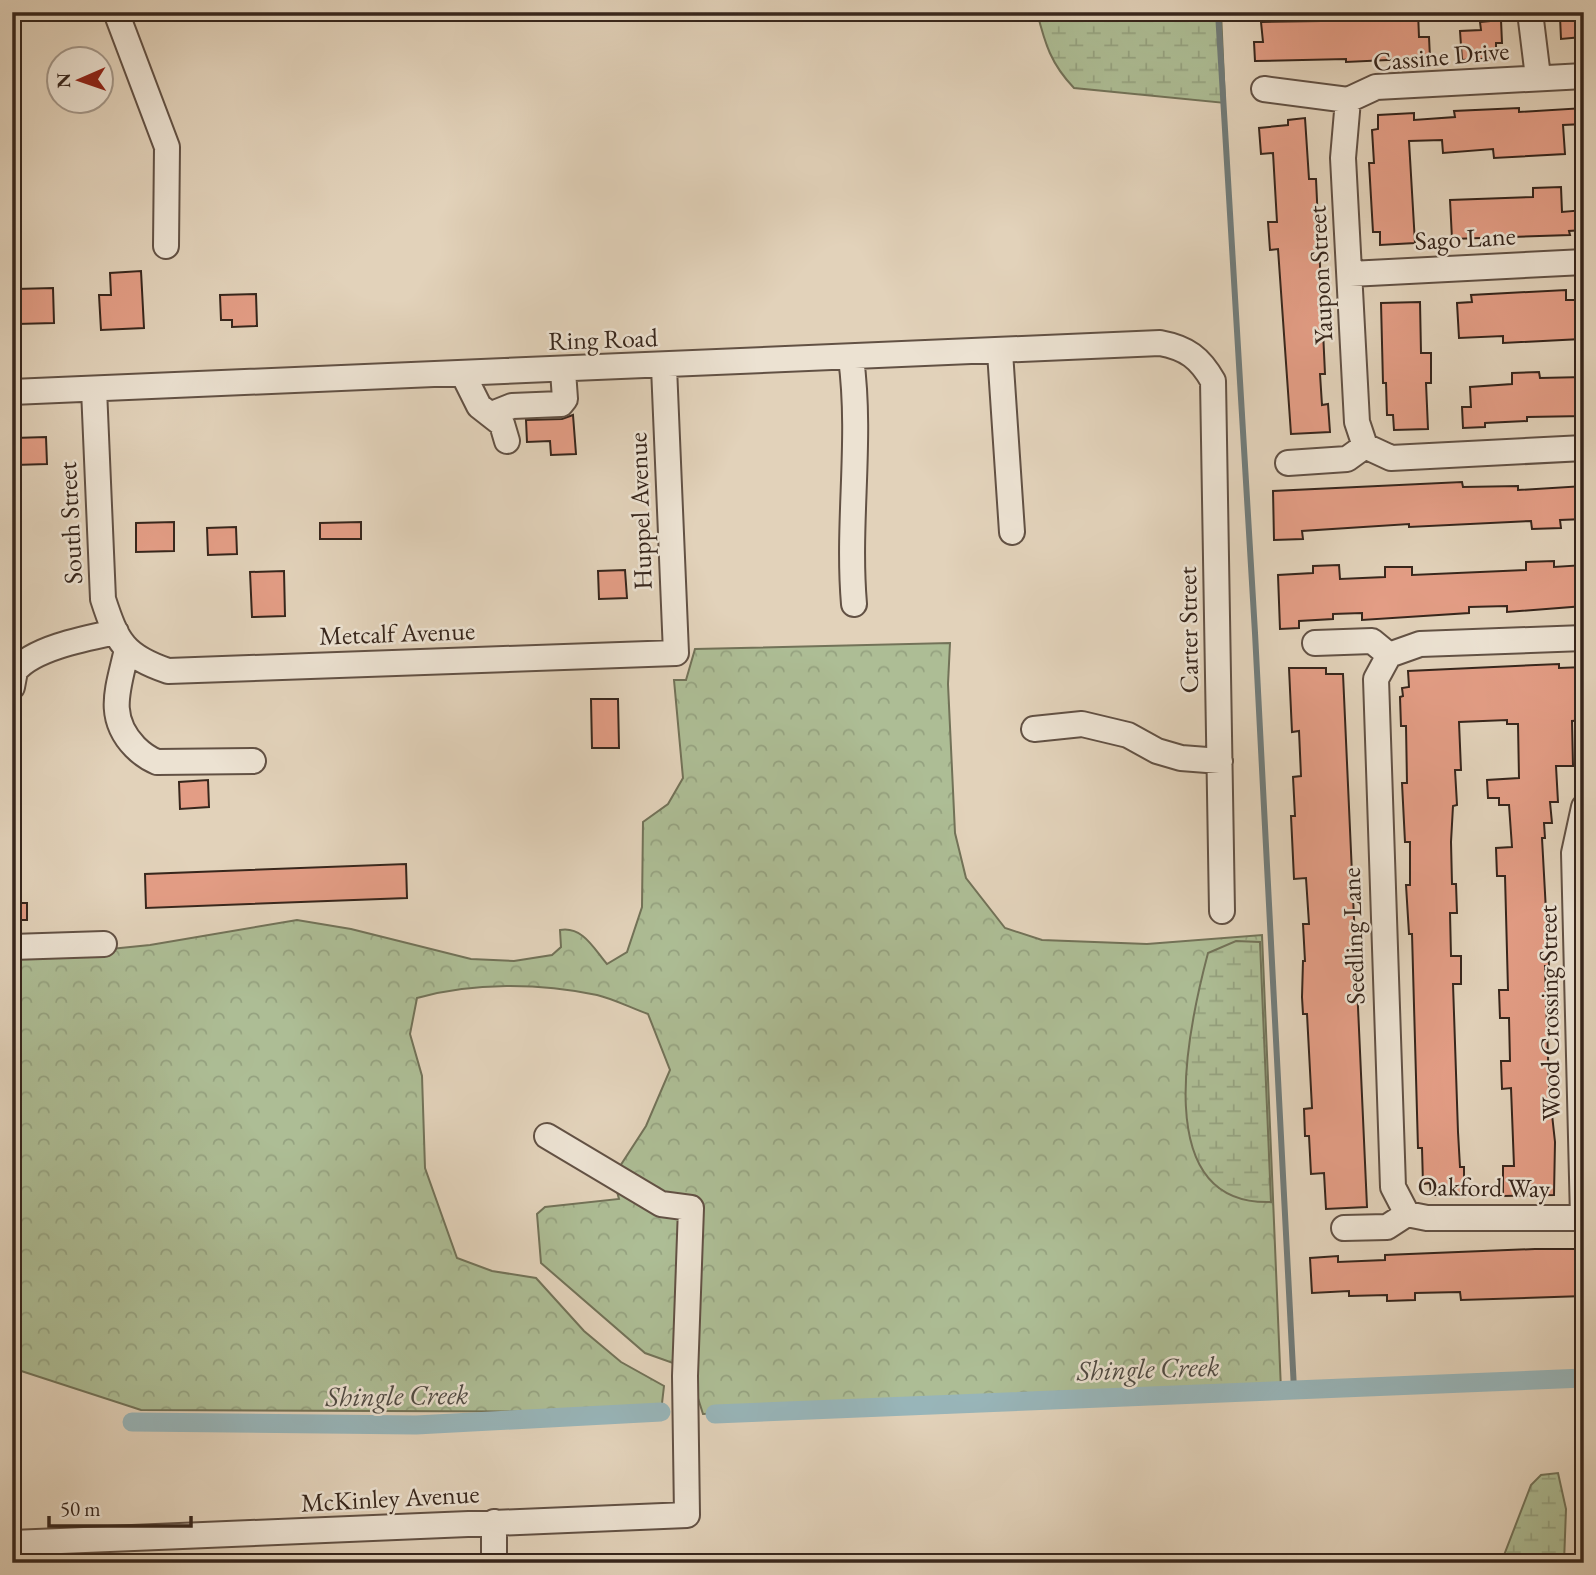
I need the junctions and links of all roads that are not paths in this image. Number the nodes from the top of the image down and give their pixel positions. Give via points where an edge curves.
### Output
1 (116, 12) edge
2 (1530, 12) edge
3 (1584, 76) edge
4 (1538, 78) junction
5 (1264, 89) dead end
6 (1348, 100) junction
7 (166, 246) dead end
8 (1584, 262) edge
9 (1350, 274) junction
10 (1000, 352) junction
11 (1193, 354) joint
12 (851, 358) junction
13 (664, 366) junction
14 (563, 371) junction
15 (463, 374) junction
16 (94, 389) junction
17 (12, 392) edge
18 (492, 414) junction
19 (507, 440) dead end
20 (1365, 446) junction
21 (1584, 448) edge
22 (1288, 463) dead end
23 (1012, 531) dead end
24 (854, 604) dead end
25 (1584, 638) edge
26 (121, 641) junction
27 (1315, 643) dead end
28 (676, 653) joint
29 (1389, 655) junction
30 (12, 687) edge
31 (1034, 729) dead end
32 (253, 761) dead end
33 (1220, 761) junction
34 (1584, 807) edge
35 (1223, 911) dead end
36 (104, 944) dead end
37 (12, 947) edge
38 (547, 1136) dead end
39 (1407, 1214) junction
40 (1584, 1218) edge
41 (1344, 1228) dead end
42 (494, 1522) junction
43 (12, 1543) edge
44 (494, 1563) edge

1 - 7 street via 167,146
2 - 4 street
3 - 4 street, Cassine Drive
4 - 6 street, Cassine Drive via 1376,87
5 - 6 street, Cassine Drive
6 - 9 street, Yaupon Street via 1343,158
8 - 9 street, Sago Lane
9 - 20 street, Yaupon Street via 1356,422
10 - 11 street, Ring Road via 1160,343
10 - 12 street, Ring Road
10 - 23 street
11 - 33 street, Carter Street via 1213,381
12 - 13 street, Ring Road
12 - 24 street via 856,428 850,565
13 - 14 street, Ring Road
13 - 28 street, Huppel Avenue
14 - 15 street, Ring Road
14 - 18 street via 565,399 561,404 512,406
15 - 16 street, Ring Road
15 - 18 street via 479,406
16 - 17 street, Ring Road
16 - 26 street, South Street via 103,599
18 - 19 street via 502,424
20 - 21 street via 1391,458
20 - 22 street via 1347,459
25 - 29 street via 1420,644
26 - 28 street, Metcalf Avenue via 141,661 168,671
26 - 30 street via 85,638 34,656 15,671
26 - 32 street via 116,720 123,735 145,758 157,762
27 - 29 street via 1372,641
29 - 39 street, Seedling Lane via 1376,679 1378,811 1393,1187
31 - 33 street via 1082,724 1128,735 1181,758
33 - 35 street, Carter Street
34 - 40 street, Wood Crossing Street via 1574,853
36 - 37 street
38 - 42 street, McKinley Avenue via 662,1204 691,1208 685,1376 687,1515
39 - 40 street, Oakford Way via 1451,1219
39 - 41 street, Oakford Way via 1387,1227
42 - 43 street, McKinley Avenue
42 - 44 street

